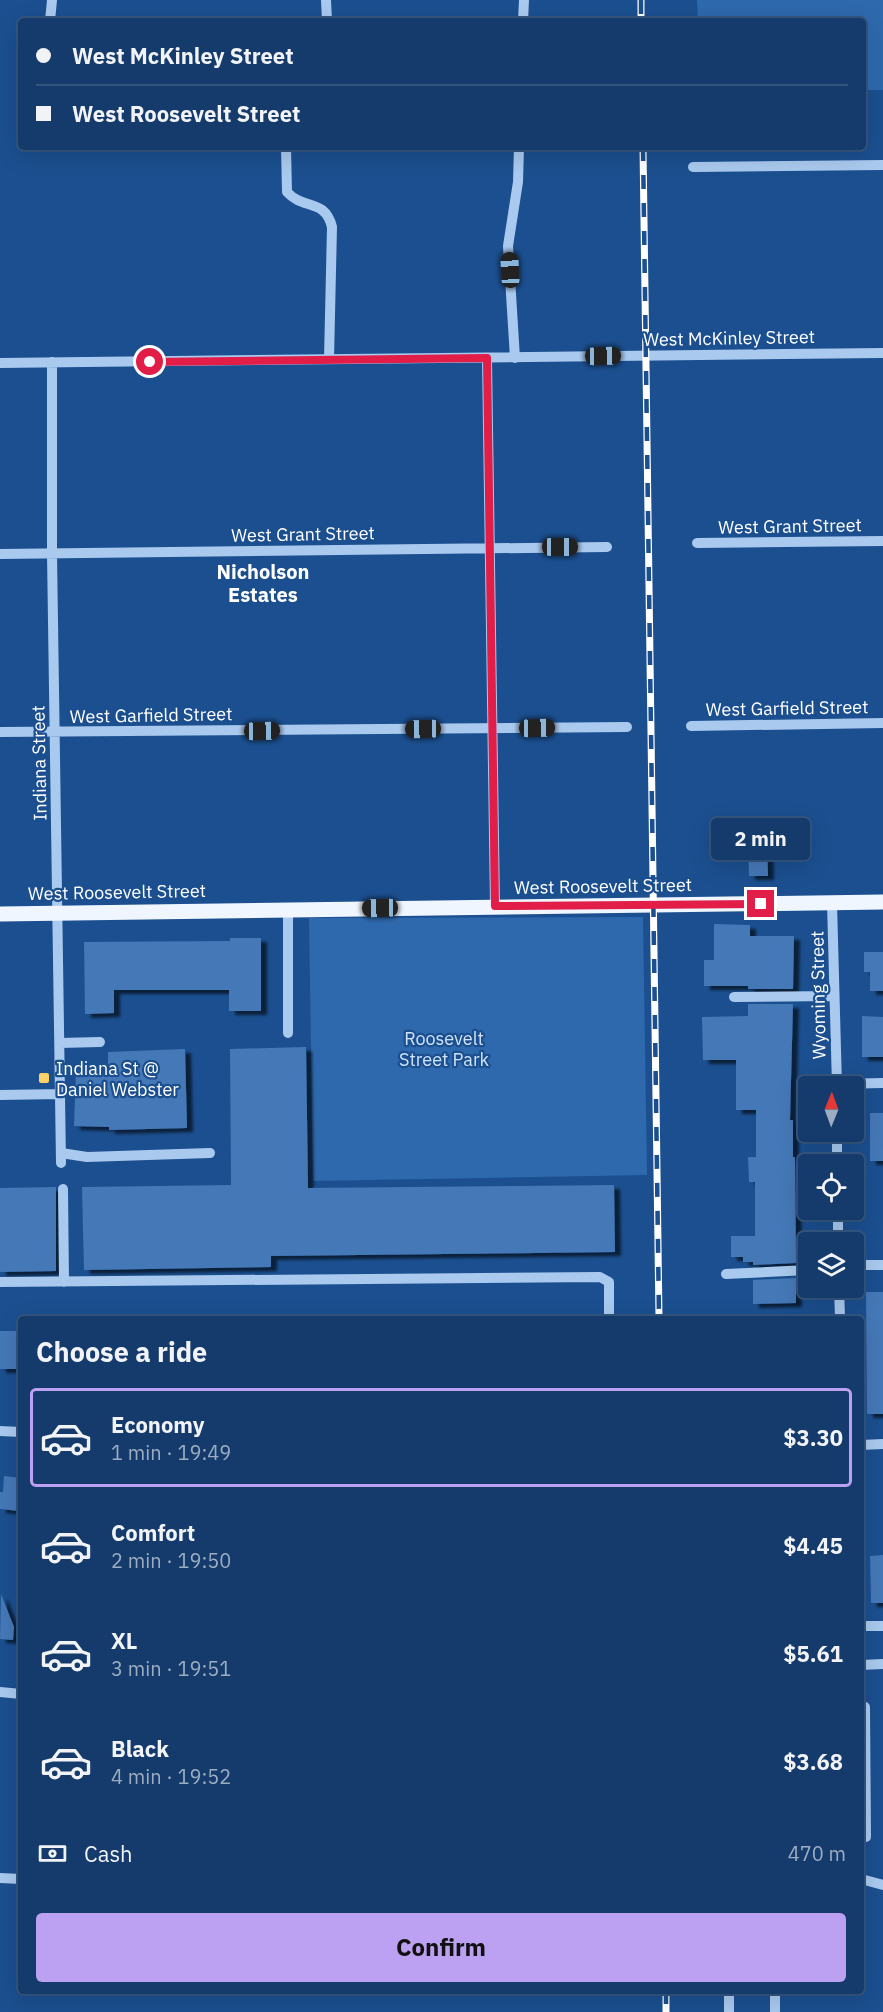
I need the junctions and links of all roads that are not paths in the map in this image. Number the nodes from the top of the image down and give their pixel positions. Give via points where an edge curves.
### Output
1 (52, 0) edge
2 (326, 0) edge
3 (524, 0) edge
4 (50, 18) edge
5 (327, 18) edge
6 (523, 18) edge
7 (286, 150) edge
8 (519, 150) edge
9 (883, 165) edge
10 (693, 167) dead end
11 (883, 353) edge
12 (487, 358) junction
13 (514, 358) junction
14 (329, 359) junction
15 (52, 362) junction
16 (0, 363) edge
17 (883, 541) edge
18 (697, 543) dead end
19 (607, 547) dead end
20 (490, 548) junction
21 (0, 554) edge
22 (52, 554) junction
23 (883, 723) edge
24 (691, 726) dead end
25 (627, 727) dead end
26 (492, 729) junction
27 (0, 732) edge
28 (56, 733) junction
29 (883, 902) edge
30 (832, 903) junction
31 (495, 906) junction
32 (288, 909) junction
33 (58, 913) junction
34 (0, 914) edge
35 (834, 996) junction
36 (734, 997) dead end
37 (288, 1033) dead end
38 (100, 1042) dead end
39 (60, 1043) junction
40 (837, 1076) edge
41 (883, 1083) edge
42 (864, 1084) edge
43 (60, 1094) junction
44 (0, 1095) edge
45 (210, 1153) dead end
46 (63, 1189) dead end
47 (864, 1265) edge
48 (883, 1265) edge
49 (798, 1270) edge
50 (726, 1274) dead end
51 (0, 1282) edge
52 (64, 1282) junction
53 (839, 1298) edge
54 (609, 1316) edge
55 (840, 1316) edge
56 (0, 1431) edge
57 (18, 1432) edge
58 (883, 1444) edge
59 (864, 1445) edge
60 (864, 1626) edge
61 (883, 1626) edge
62 (883, 1664) edge
63 (864, 1665) edge
64 (0, 1692) edge
65 (18, 1694) edge
66 (864, 1707) edge
67 (864, 1837) edge
68 (0, 1878) edge
69 (18, 1880) edge
70 (864, 1880) edge
71 (883, 1886) edge
72 (729, 1994) edge
73 (775, 1994) edge
74 (729, 2012) edge
75 (775, 2012) edge

1 - 4 street
2 - 5 street
3 - 6 street
7 - 14 street via 287,192 293,199 323,209 332,227
8 - 13 street via 508,246
9 - 10 street
11 - 13 street, West McKinley Street
12 - 13 street, West McKinley Street
12 - 14 street, West McKinley Street
12 - 20 street
14 - 15 street, West McKinley Street
15 - 16 street, West McKinley Street
15 - 22 street, Indiana Street
17 - 18 street, West Grant Street
19 - 20 street, West Grant Street
20 - 22 street, West Grant Street
20 - 26 street
21 - 22 street, West Grant Street
22 - 28 street, Indiana Street
23 - 24 street, West Garfield Street
25 - 26 street, West Garfield Street
26 - 28 street, West Garfield Street
26 - 31 street
27 - 28 street, West Garfield Street
28 - 33 street, Indiana Street
29 - 30 main road, West Roosevelt Street
30 - 31 main road, West Roosevelt Street
30 - 35 street, Wyoming Street
31 - 32 main road, West Roosevelt Street
32 - 33 main road, West Roosevelt Street
32 - 37 street
33 - 34 main road, West Roosevelt Street
33 - 39 street, Indiana Street
35 - 36 street
35 - 40 street, Wyoming Street
38 - 39 street
39 - 43 street, Indiana Street
41 - 42 street
43 - 44 street
43 - 45 street, Indiana Street via 61,1158
46 - 52 street
47 - 48 street
49 - 50 street
51 - 52 street
52 - 54 street via 600,1277 609,1282
53 - 55 street
56 - 57 street
58 - 59 street
60 - 61 street
62 - 63 street
64 - 65 street
66 - 67 street
68 - 69 street
70 - 71 street
72 - 74 street
73 - 75 street

